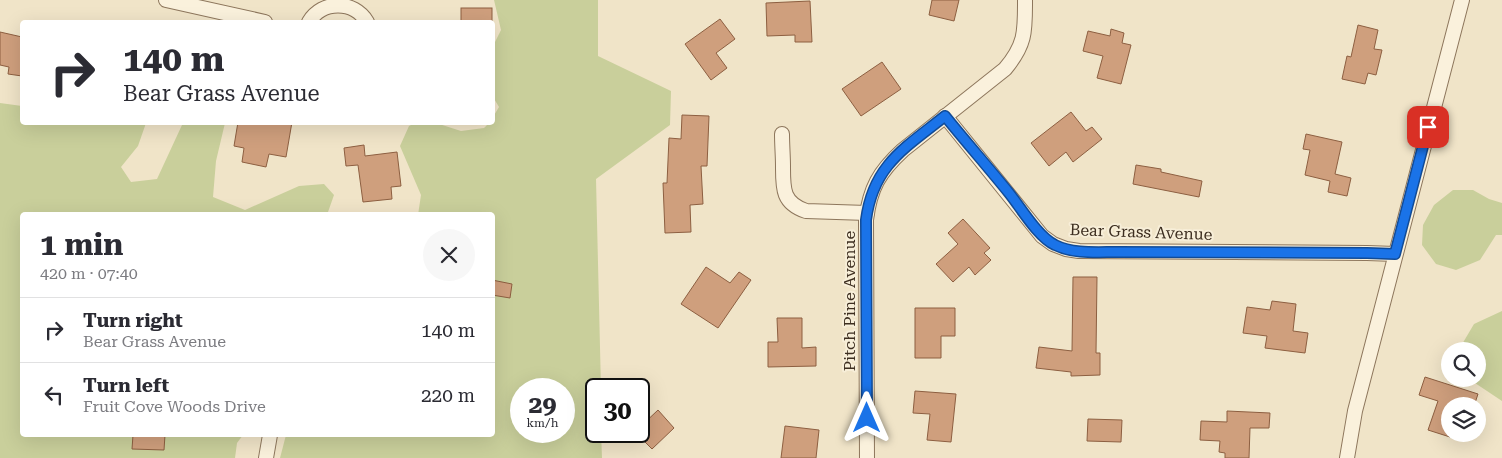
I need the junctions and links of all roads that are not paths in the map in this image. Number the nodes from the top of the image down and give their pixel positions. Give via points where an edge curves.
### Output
1 (166, 0) edge
2 (1025, 0) edge
3 (1462, 0) edge
4 (336, 2) edge
5 (256, 20) edge
6 (310, 20) edge
7 (366, 20) edge
8 (945, 116) junction
9 (782, 134) dead end
10 (867, 214) junction
11 (1395, 254) junction
12 (270, 437) edge
13 (266, 458) edge
14 (867, 458) edge
15 (1347, 458) edge

1 - 5 street
2 - 8 street, Pitch Pine Avenue via 1025,28 1015,57
3 - 11 street
4 - 6 street via 316,12
4 - 7 street via 356,10
8 - 10 street, Pitch Pine Avenue via 888,164 876,181
8 - 11 street, Bear Grass Avenue via 1042,236 1066,249
9 - 10 street via 783,186 790,203 806,211
10 - 14 street, Pitch Pine Avenue
11 - 15 street via 1355,411
12 - 13 street

